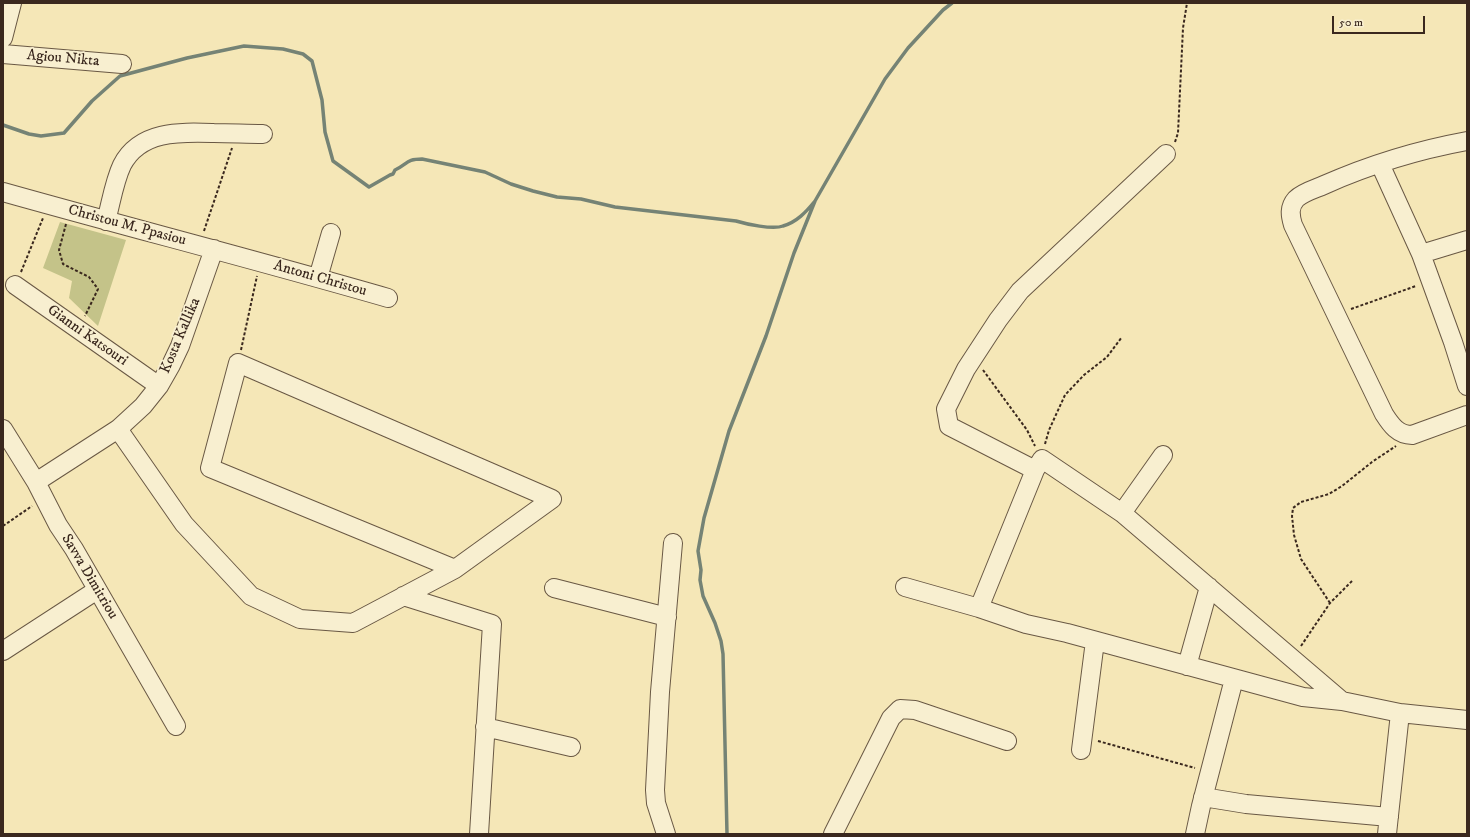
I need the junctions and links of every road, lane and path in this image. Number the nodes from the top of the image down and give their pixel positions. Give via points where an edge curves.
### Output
1 (12, 3) edge
2 (1187, 3) edge
3 (3, 38) edge
4 (3, 54) edge
5 (122, 64) dead end
6 (237, 134) junction
7 (263, 134) dead end
8 (1467, 141) edge
9 (1166, 154) joint
10 (1380, 164) junction
11 (3, 192) edge
12 (48, 204) junction
13 (70, 211) junction
14 (106, 221) junction
15 (331, 233) dead end
16 (1467, 240) edge
17 (207, 247) junction
18 (1421, 254) junction
19 (256, 260) junction
20 (318, 278) junction
21 (1432, 281) junction
22 (15, 285) joint
23 (388, 298) dead end
24 (1336, 314) junction
25 (78, 330) junction
26 (1122, 337) dead end
27 (973, 358) junction
28 (238, 363) junction
29 (159, 386) junction
30 (1467, 386) edge
31 (1467, 415) edge
32 (3, 428) edge
33 (118, 429) junction
34 (1406, 435) junction
35 (1164, 455) dead end
36 (1039, 465) junction
37 (40, 490) junction
38 (1122, 513) junction
39 (3, 526) edge
40 (673, 543) dead end
41 (454, 569) junction
42 (1353, 580) dead end
43 (905, 587) dead end
44 (1209, 587) junction
45 (554, 588) dead end
46 (97, 590) junction
47 (403, 596) junction
48 (1330, 604) junction
49 (979, 608) junction
50 (667, 616) junction
51 (1094, 641) junction
52 (3, 651) edge
53 (1293, 659) junction
54 (1187, 666) junction
55 (1234, 679) junction
56 (1342, 701) junction
57 (1400, 713) junction
58 (1467, 720) edge
59 (176, 726) dead end
60 (485, 727) junction
61 (1007, 742) dead end
62 (1082, 743) joint
63 (571, 747) dead end
64 (1210, 772) junction
65 (1203, 797) junction
66 (1388, 825) edge
67 (479, 834) edge
68 (666, 834) edge
69 (833, 834) edge
70 (1195, 834) edge

1 - 3 street
2 - 9 path via 1183,28 1178,133
4 - 5 street, Agiou Nikta
6 - 7 street
6 - 14 street via 175,133 154,137 139,146 127,157 118,174
6 - 17 path
8 - 10 street
9 - 27 street via 1020,291
10 - 18 street
10 - 24 street via 1301,195 1290,208 1293,225
11 - 12 street, Christou M. Ppasiou
12 - 13 street, Christou M. Ppasiou
12 - 22 path
13 - 14 street, Christou M. Ppasiou
13 - 25 path via 59,250 63,264 89,278 98,288
14 - 17 street, Christou M. Ppasiou
15 - 20 street
16 - 18 street
17 - 19 street, Christou M. Ppasiou
17 - 29 street, Kosta Kallika via 180,346
18 - 21 street
19 - 20 street, Antoni Christou
19 - 28 path
20 - 23 street, Antoni Christou
21 - 24 path
21 - 30 street
22 - 25 street, Gianni Katsouri
24 - 34 street via 1384,414 1395,430
25 - 29 street, Gianni Katsouri
26 - 36 path via 1107,357 1084,375 1065,395 1049,430
27 - 36 path via 1027,430
27 - 36 street via 946,409 949,426
28 - 41 street via 210,468
28 - 41 street via 552,499
29 - 33 street, Kosta Kallika via 143,406
31 - 34 street
32 - 37 street, Savva Dimitriou
33 - 37 street, Kosta Kallika
33 - 47 street via 184,524 251,596 300,619 353,623
34 - 48 path via 1392,449 1342,486 1329,494 1301,502 1294,508 1294,534 1301,559
35 - 38 street
36 - 38 street
36 - 49 street
37 - 39 path
37 - 46 street, Savva Dimitriou
38 - 44 street
40 - 50 street
41 - 47 street
42 - 48 path
43 - 49 street
44 - 53 street
44 - 54 street
45 - 50 street
46 - 52 street
46 - 59 street, Savva Dimitriou
47 - 60 street via 492,624
48 - 53 path
49 - 51 street via 1026,624
50 - 68 street via 655,790
51 - 54 street
51 - 62 street
53 - 56 street
54 - 55 street
55 - 56 street via 1303,697
55 - 64 street
56 - 57 street
57 - 58 street
57 - 66 street
60 - 63 street
60 - 67 street
61 - 69 street via 915,710 900,709 891,718
62 - 64 path
64 - 65 street
65 - 66 street
65 - 70 street

